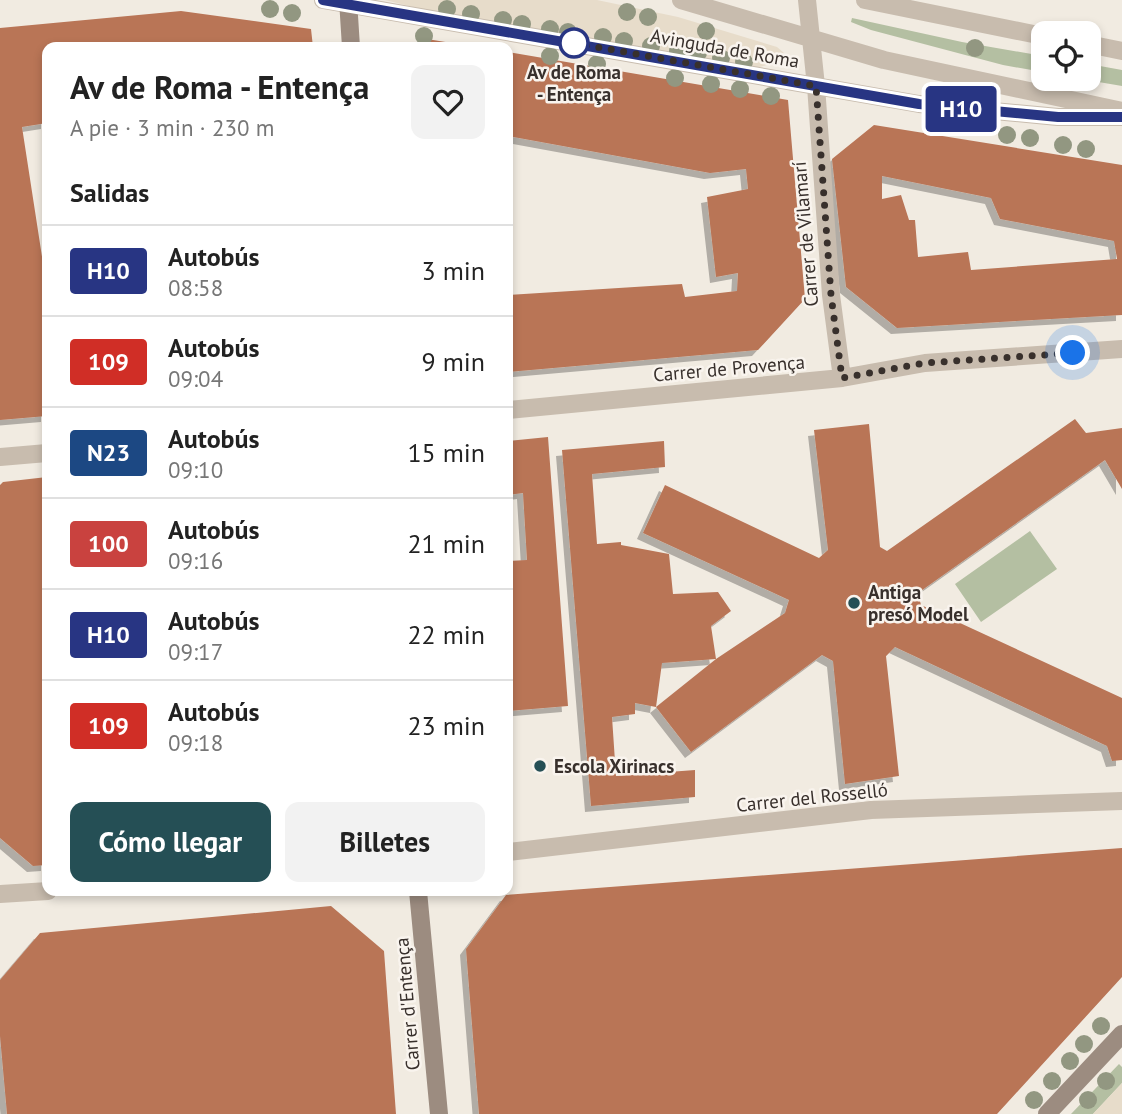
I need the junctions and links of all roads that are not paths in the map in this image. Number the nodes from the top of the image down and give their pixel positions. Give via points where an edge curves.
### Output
1 (323, 0) edge
2 (681, 0) edge
3 (807, 0) edge
4 (866, 0) edge
5 (348, 2) edge
6 (1031, 34) edge
7 (811, 38) junction
8 (351, 42) edge
9 (1101, 47) edge
10 (1122, 51) edge
11 (816, 86) junction
12 (1122, 114) edge
13 (1122, 349) edge
14 (842, 378) junction
15 (513, 410) edge
16 (42, 453) edge
17 (0, 457) edge
18 (1122, 801) edge
19 (513, 851) edge
20 (42, 891) edge
21 (0, 894) edge
22 (418, 896) edge
23 (1122, 1034) edge
24 (439, 1114) edge
25 (1047, 1114) edge

1 - 5 street, Avinguda de Roma
2 - 7 street, Avinguda de Roma
3 - 7 street, Carrer de Vilamarí
4 - 6 street
5 - 8 main road
5 - 11 street, Avinguda de Roma
7 - 11 street, Carrer de Vilamarí
7 - 12 street, Avinguda de Roma via 884,60
9 - 10 street
11 - 12 street, Avinguda de Roma via 972,110 1058,117
11 - 14 street, Carrer de Vilamarí via 831,295
13 - 14 street, Carrer de Provença via 925,363
14 - 15 street, Carrer de Provença
16 - 17 street
18 - 19 street, Carrer del Rosselló via 871,810
20 - 21 street
22 - 24 main road, Carrer d'Entença
23 - 25 main road

